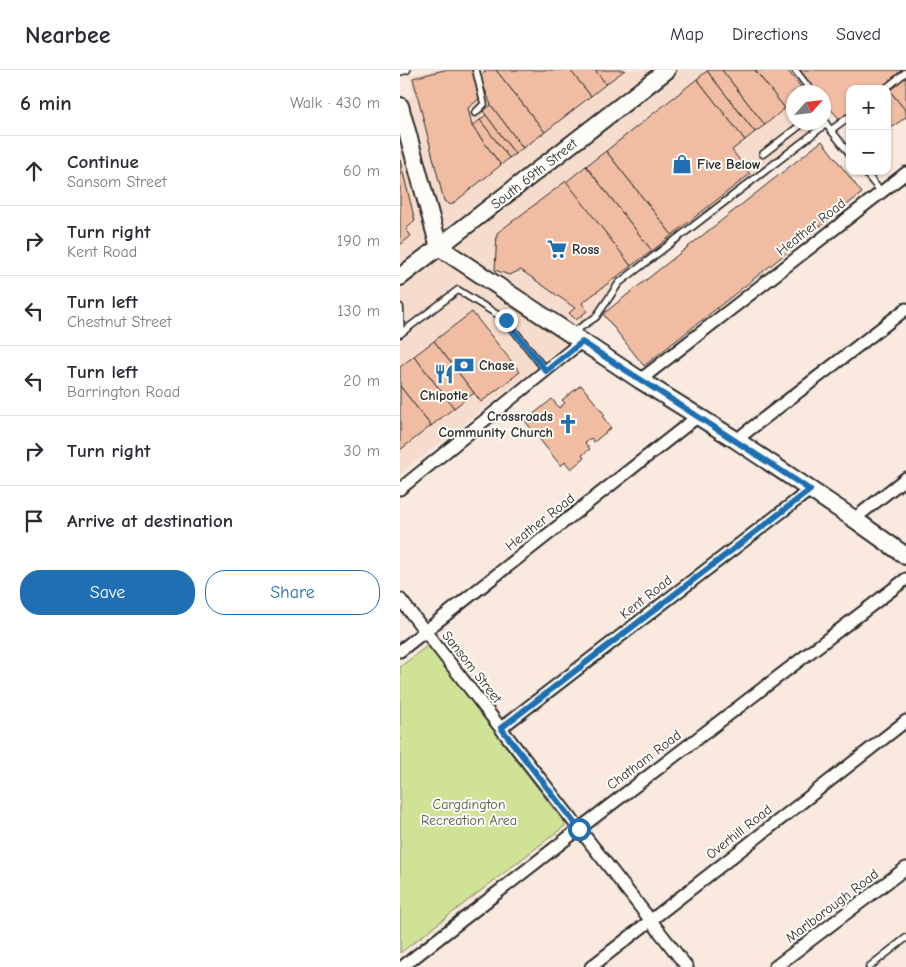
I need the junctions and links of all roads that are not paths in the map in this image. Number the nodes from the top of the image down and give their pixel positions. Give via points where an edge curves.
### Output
1 (407, 70) edge
2 (476, 70) edge
3 (668, 70) edge
4 (795, 70) edge
5 (400, 72) edge
6 (906, 72) edge
7 (807, 85) edge
8 (890, 85) edge
9 (400, 106) edge
10 (475, 113) dead end
11 (846, 119) edge
12 (794, 130) edge
13 (818, 130) edge
14 (831, 130) joint
15 (846, 149) edge
16 (763, 154) dead end
17 (906, 173) edge
18 (867, 175) edge
19 (881, 192) junction
20 (439, 247) junction
21 (400, 277) edge
22 (400, 307) edge
23 (906, 308) edge
24 (401, 334) edge
25 (576, 338) junction
26 (546, 371) junction
27 (640, 380) junction
28 (697, 417) junction
29 (736, 440) junction
30 (906, 478) edge
31 (400, 489) edge
32 (810, 490) junction
33 (854, 519) junction
34 (906, 556) edge
35 (906, 579) edge
36 (400, 598) edge
37 (426, 631) junction
38 (400, 651) edge
39 (906, 721) edge
40 (501, 728) junction
41 (579, 829) junction
42 (906, 868) edge
43 (651, 920) junction
44 (906, 938) edge
45 (402, 967) edge
46 (591, 967) edge
47 (687, 967) edge
48 (776, 967) edge
49 (869, 967) edge

1 - 5 lane
2 - 10 lane via 484,104
3 - 20 street, South 69th Street
4 - 7 lane
6 - 8 lane
9 - 20 street
11 - 14 lane
12 - 16 lane
13 - 25 lane via 619,283 596,317
14 - 15 lane
17 - 19 street, Heather Road
18 - 19 lane
19 - 27 street, Heather Road
20 - 21 street, South 69th Street
20 - 25 street
22 - 24 lane
23 - 29 street
24 - 26 lane via 458,290 506,320
25 - 26 street
25 - 27 street
26 - 31 street
27 - 28 street
28 - 29 street
28 - 37 street, Heather Road
29 - 32 street
30 - 33 street
32 - 33 street
32 - 40 street, Kent Road
33 - 34 street
35 - 41 street, Chatham Road
36 - 37 street, Sansom Street
37 - 38 street, Heather Road
37 - 40 street, Sansom Street
39 - 43 street, Overhill Road
40 - 41 street, Sansom Street
41 - 43 street, Sansom Street
41 - 45 street, Chatham Road
42 - 48 street, Marlborough Road
43 - 46 street, Overhill Road
43 - 47 street, Sansom Street
44 - 49 lane

